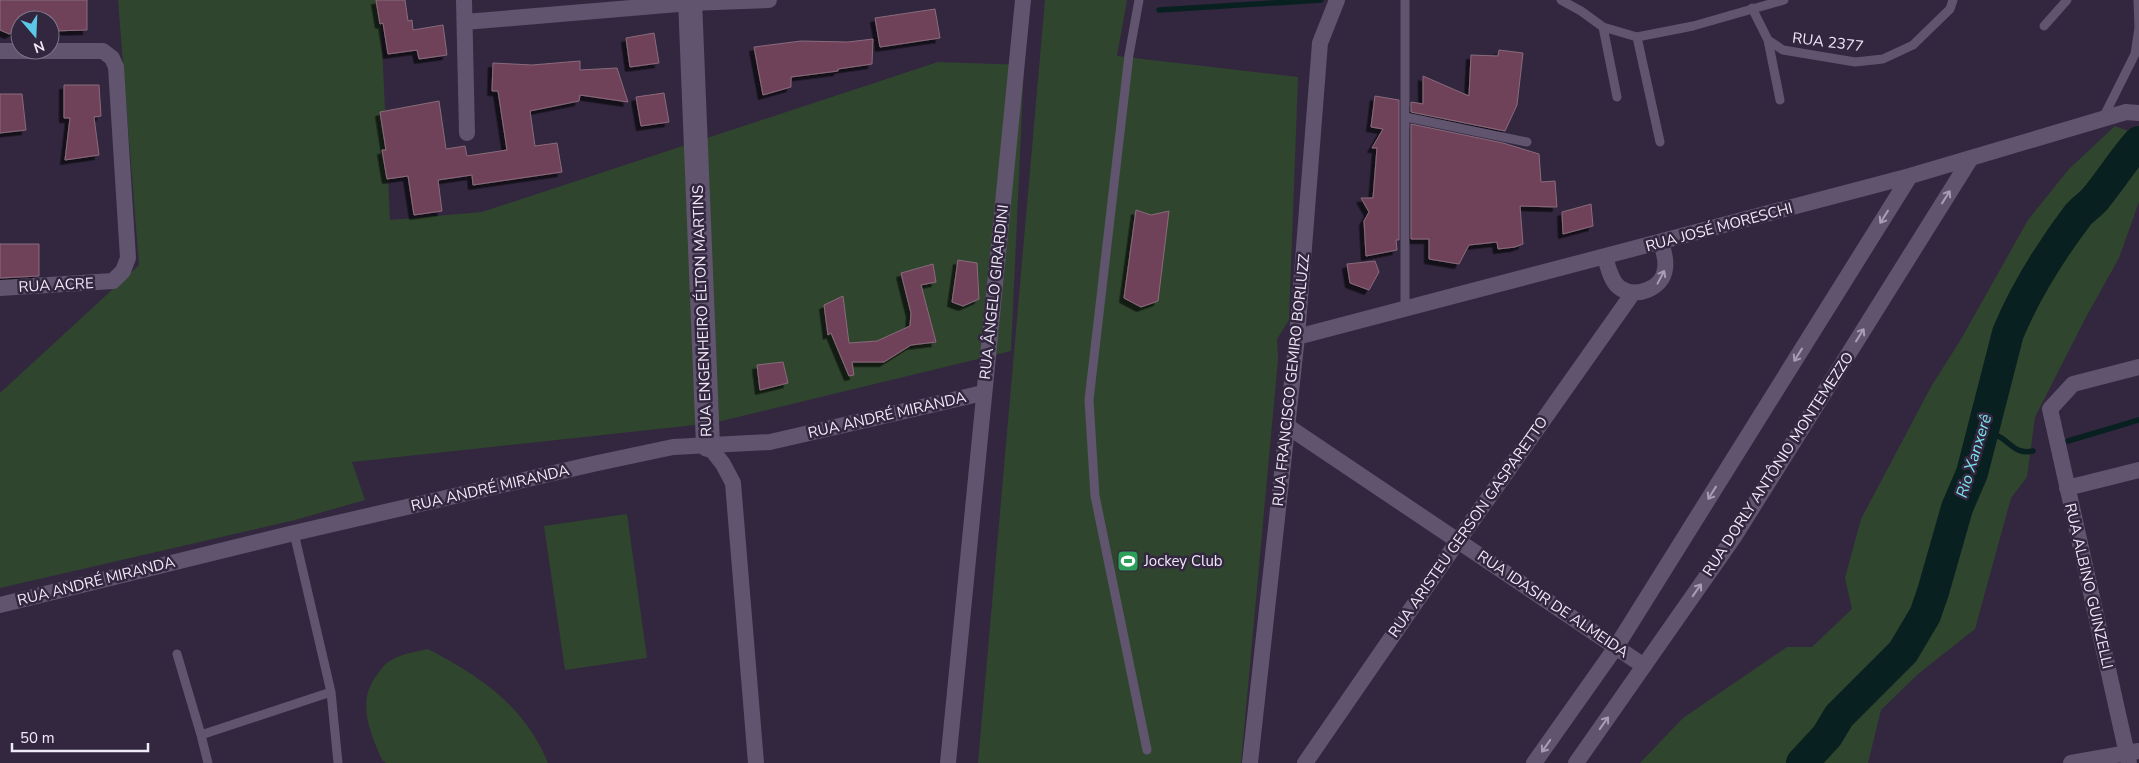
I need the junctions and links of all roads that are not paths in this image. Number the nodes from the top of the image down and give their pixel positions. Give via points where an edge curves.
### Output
1 (464, 0) edge
2 (770, 0) edge
3 (1024, 0) edge
4 (1140, 0) edge
5 (1337, 0) edge
6 (1405, 0) edge
7 (1561, 0) edge
8 (1784, 0) edge
9 (1953, 0) edge
10 (2067, 0) edge
11 (2138, 0) edge
12 (690, 2) edge
13 (1752, 8) junction
14 (465, 22) junction
15 (2044, 26) dead end
16 (1603, 27) junction
17 (1637, 37) junction
18 (1768, 40) junction
19 (0, 51) edge
20 (1617, 97) dead end
21 (1780, 100) dead end
22 (2133, 113) edge
23 (1406, 117) junction
24 (2102, 120) junction
25 (467, 133) dead end
26 (1527, 142) dead end
27 (1660, 142) dead end
28 (1971, 158) junction
29 (1910, 176) junction
30 (1660, 242) junction
31 (1605, 257) junction
32 (0, 288) edge
33 (1633, 293) junction
34 (1405, 308) junction
35 (1297, 337) junction
36 (2139, 367) edge
37 (983, 393) junction
38 (1287, 426) junction
39 (708, 445) junction
40 (2139, 470) edge
41 (2067, 488) junction
42 (294, 533) junction
43 (1458, 541) junction
44 (0, 605) edge
45 (1616, 647) junction
46 (177, 654) dead end
47 (1644, 666) junction
48 (331, 692) junction
49 (201, 735) junction
50 (1147, 750) dead end
51 (2131, 756) edge
52 (208, 763) edge
53 (338, 763) edge
54 (756, 763) edge
55 (948, 763) edge
56 (1250, 763) edge
57 (1305, 763) edge
58 (1534, 763) edge
59 (1576, 763) edge
60 (2071, 763) edge

1 - 14 street
2 - 12 street
3 - 37 street, RUA ÂNGELO GIRARDINI
4 - 50 lane via 1129,54 1089,400 1095,496
5 - 35 street, RUA FRANCISCO GEMIRO BORLUZZ via 1320,43
6 - 23 lane
7 - 16 lane
8 - 13 lane
9 - 18 lane, RUA 2377 via 1950,9 1913,45 1884,59 1855,62 1783,50
10 - 15 lane
11 - 24 lane via 2139,28 2135,54
12 - 14 street
12 - 39 street, RUA ENGENHEIRO ÉLTON MARTINS
13 - 17 lane via 1693,26
13 - 18 lane
14 - 25 street
16 - 17 lane
16 - 20 lane
17 - 27 lane
18 - 21 lane
19 - 32 street, RUA ACRE via 103,51 112,58 116,67 128,258 123,271 112,281
22 - 24 street, RUA JOSÉ MORESCHI
23 - 26 lane
23 - 34 lane
24 - 28 street, RUA JOSÉ MORESCHI
28 - 29 street, RUA JOSÉ MORESCHI
47 -> 28 street, RUA DORLY ANTÔNIO MONTEMEZZO via 1734,537
29 - 30 street, RUA JOSÉ MORESCHI
29 -> 45 street
30 - 31 street, RUA JOSÉ MORESCHI
33 -> 30 street via 1648,290 1662,278 1666,259
31 - 33 street via 1615,282 1620,288
31 - 34 street, RUA JOSÉ MORESCHI
33 - 43 street, RUA ARISTEU GERSON GASPARETTO
34 - 35 street, RUA JOSÉ MORESCHI
35 - 38 street, RUA FRANCISCO GEMIRO BORLUZZ
36 - 41 street, RUA ALBINO GUINZELLI via 2073,384 2050,409
37 - 39 street, RUA ANDRÉ MIRANDA via 770,442
37 - 55 street, RUA ÂNGELO GIRARDINI
38 - 43 street, RUA IDASIR DE ALMEIDA
38 - 56 street, RUA FRANCISCO GEMIRO BORLUZZ
39 - 42 street, RUA ANDRÉ MIRANDA via 674,447 593,464
39 - 54 street, RUA ENGENHEIRO ÉLTON MARTINS via 734,483
40 - 41 street
41 - 51 street, RUA ALBINO GUINZELLI
42 - 44 street, RUA ANDRÉ MIRANDA
42 - 48 lane
43 - 45 street, RUA IDASIR DE ALMEIDA
43 - 57 street, RUA ARISTEU GERSON GASPARETTO
45 - 47 street, RUA IDASIR DE ALMEIDA
45 -> 58 street
46 - 49 lane
59 -> 47 street, RUA DORLY ANTÔNIO MONTEMEZZO
48 - 49 lane
48 - 53 lane
49 - 52 lane
51 - 60 street

